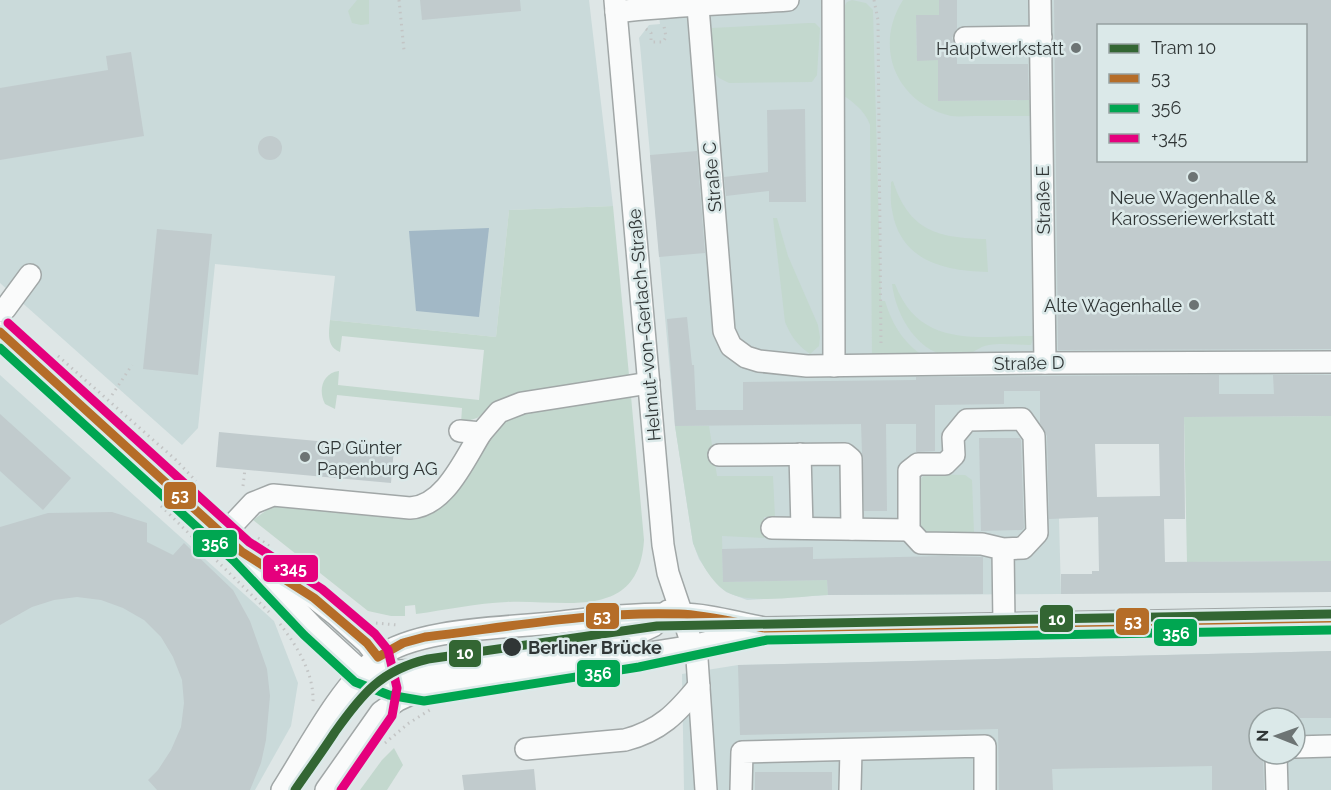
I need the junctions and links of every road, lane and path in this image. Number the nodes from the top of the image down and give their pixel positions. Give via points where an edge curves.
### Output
1 (399, 0) edge
2 (788, 0) edge
3 (833, 0) edge
4 (874, 0) edge
5 (1040, 0) edge
6 (615, 6) edge
7 (698, 6) junction
8 (659, 21) dead end
9 (646, 29) dead end
10 (965, 38) dead end
11 (1041, 38) junction
12 (404, 50) dead end
13 (30, 275) dead end
14 (0, 311) edge
15 (0, 333) edge
16 (732, 346) joint
17 (1331, 362) edge
18 (1045, 363) junction
19 (132, 365) dead end
20 (881, 365) junction
21 (834, 366) junction
22 (649, 383) junction
23 (112, 395) dead end
24 (800, 454) junction
25 (719, 455) dead end
26 (162, 508) dead end
27 (772, 528) dead end
28 (802, 528) junction
29 (852, 529) junction
30 (909, 530) junction
31 (224, 535) junction
32 (1003, 549) junction
33 (271, 614) dead end
34 (674, 614) junction
35 (1331, 618) edge
36 (279, 622) dead end
37 (1004, 624) junction
38 (765, 628) junction
39 (693, 646) junction
40 (377, 670) junction
41 (699, 686) junction
42 (422, 688) junction
43 (313, 708) dead end
44 (381, 712) junction
45 (1331, 746) edge
46 (1307, 747) edge
47 (526, 749) dead end
48 (851, 750) junction
49 (1276, 766) edge
50 (282, 790) edge
51 (326, 790) edge
52 (706, 790) edge
53 (741, 790) edge
54 (850, 790) edge
55 (985, 790) edge
56 (1277, 790) edge

1 - 12 path
2 - 7 street
3 - 21 street
4 - 20 path via 878,20
5 - 11 street, Straße E
6 - 7 street
6 - 22 street, Helmut-von-Gerlach-Straße
7 - 16 street, Straße C via 724,331
8 - 9 path via 664,25 663,42 651,42 651,33
10 - 11 street
11 - 18 street, Straße E
13 - 14 street
15 - 31 street
16 - 21 street, Straße D via 759,361
17 - 18 street, Straße D
18 - 20 street, Straße D
19 - 23 path
20 - 21 street, Straße D
22 - 31 street via 522,403 499,412 470,432 444,490 424,506 410,508 273,495 253,502
22 - 34 street, Helmut-von-Gerlach-Straße via 663,545 675,591
24 - 25 street
24 - 28 street
24 - 29 street via 845,454 851,459
26 - 33 path
27 - 28 street
28 - 29 street
29 - 30 street
30 - 32 street via 921,543 982,544
30 - 32 street via 909,471 918,464 945,464 954,455 953,437 967,420 1022,419 1034,436 1037,533 1023,548
31 - 40 street via 242,552 344,622 367,643
32 - 37 street
34 - 38 street
34 - 39 street, Helmut-von-Gerlach-Straße
34 - 40 street via 632,636 601,644 420,670
34 - 40 street via 606,616 425,637 404,643
35 - 37 street
36 - 43 path via 306,665
37 - 38 street
38 - 39 street
39 - 41 street, Helmut-von-Gerlach-Straße
39 - 42 street
40 - 42 street
40 - 44 street via 384,698
40 - 50 street via 349,687
41 - 47 street via 678,712 659,727 636,737
41 - 52 street, Helmut-von-Gerlach-Straße
42 - 44 street
44 - 51 street
45 - 46 street
48 - 53 street via 742,752
48 - 54 street
48 - 55 street via 985,746
49 - 56 street

